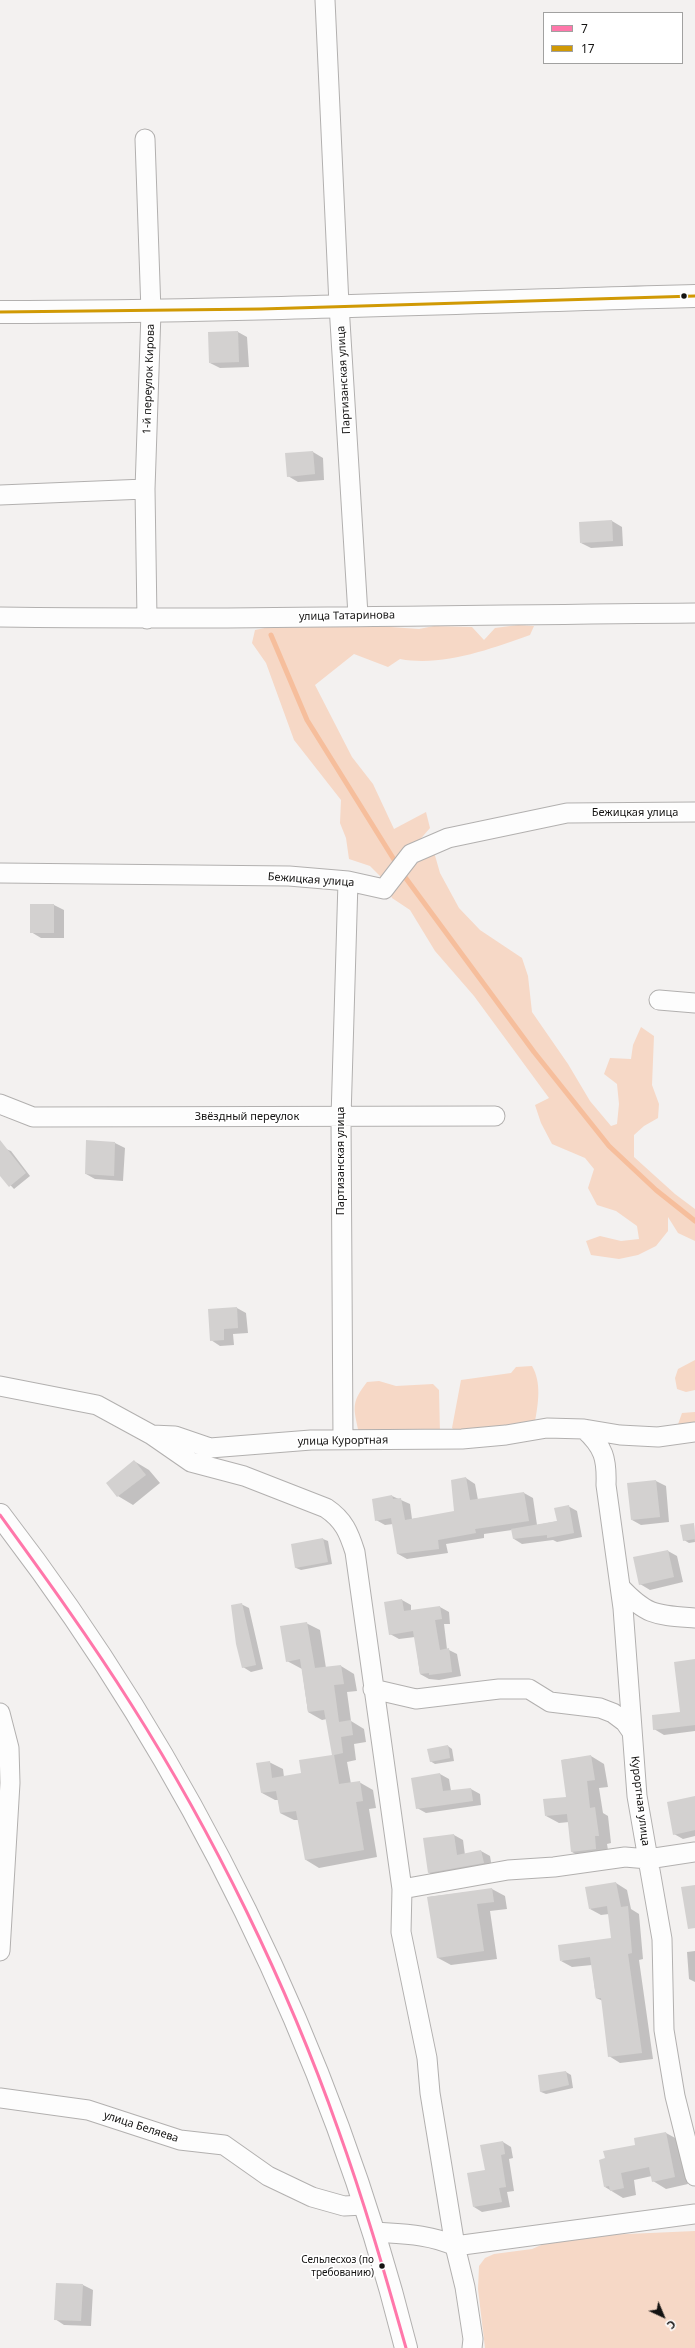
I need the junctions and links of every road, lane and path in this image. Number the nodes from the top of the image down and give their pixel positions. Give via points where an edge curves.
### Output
1 (325, 0) edge
2 (145, 139) dead end
3 (695, 296) edge
4 (339, 305) junction
5 (0, 312) edge
6 (151, 312) junction
7 (145, 489) junction
8 (0, 495) edge
9 (695, 613) edge
10 (358, 615) junction
11 (0, 617) edge
12 (147, 619) junction
13 (695, 812) edge
14 (0, 873) edge
15 (348, 881) junction
16 (659, 1000) dead end
17 (695, 1003) edge
18 (1, 1104) edge
19 (495, 1116) dead end
20 (341, 1118) junction
21 (0, 1386) edge
22 (584, 1429) junction
23 (695, 1432) edge
24 (152, 1435) junction
25 (344, 1440) junction
26 (0, 1515) edge
27 (620, 1587) junction
28 (695, 1618) edge
29 (373, 1689) junction
30 (0, 1713) edge
31 (632, 1732) junction
32 (3, 1841) edge
33 (695, 1852) edge
34 (648, 1859) junction
35 (402, 1889) junction
36 (0, 1951) edge
37 (0, 2098) edge
38 (695, 2176) edge
39 (364, 2205) junction
40 (692, 2210) edge
41 (374, 2232) junction
42 (455, 2246) junction
43 (406, 2348) edge
44 (472, 2348) edge

1 - 4 street, Партизанская улица
2 - 6 street, 1-й переулок Кирова
3 - 4 main road
4 - 6 main road
4 - 10 street, Партизанская улица
5 - 6 main road
6 - 7 street, 1-й переулок Кирова
7 - 8 street
7 - 12 street, 1-й переулок Кирова
9 - 10 street, улица Татаринова
10 - 12 street, улица Татаринова
11 - 12 street, улица Татаринова
13 - 15 street, Бежицкая улица via 566,813 448,838 412,854 384,889
14 - 15 street, Бежицкая улица via 289,876
15 - 20 street, Партизанская улица
16 - 17 street
18 - 20 street, Звёздный переулок via 33,1117
19 - 20 street, Звёздный переулок
20 - 25 street, Партизанская улица
21 - 24 street, улица Курортная via 97,1405
22 - 23 street, улица Курортная via 620,1436 658,1437
22 - 25 street, улица Курортная via 547,1428 462,1439
22 - 27 street, Курортная улица via 603,1452
24 - 25 street, улица Курортная via 175,1436 210,1448
24 - 29 street via 192,1462 244,1476 326,1508 336,1515 349,1532 355,1552
26 - 39 main road via 55,1587 106,1662 151,1736 222,1865 296,2024 336,2120
27 - 28 street via 640,1607 650,1612 663,1616
27 - 31 street, Курортная улица
29 - 31 street via 416,1699 499,1688 529,1689 550,1702 600,1708 613,1713 625,1722
29 - 35 street
30 - 32 street via 10,1748 10,1783
31 - 34 street, Курортная улица via 637,1796
32 - 36 street
33 - 34 street
34 - 35 street via 625,1857 554,1867 508,1870
34 - 38 street, Курортная улица via 662,1939 664,2030 675,2096
35 - 42 street via 401,1932 428,2058 430,2092
37 - 39 street, улица Беляева via 88,2110 180,2140 224,2145 268,2176 312,2197 344,2206
39 - 41 main road
40 - 42 street
41 - 42 street via 414,2234 443,2240
41 - 43 main road
42 - 44 street via 465,2287 473,2339

